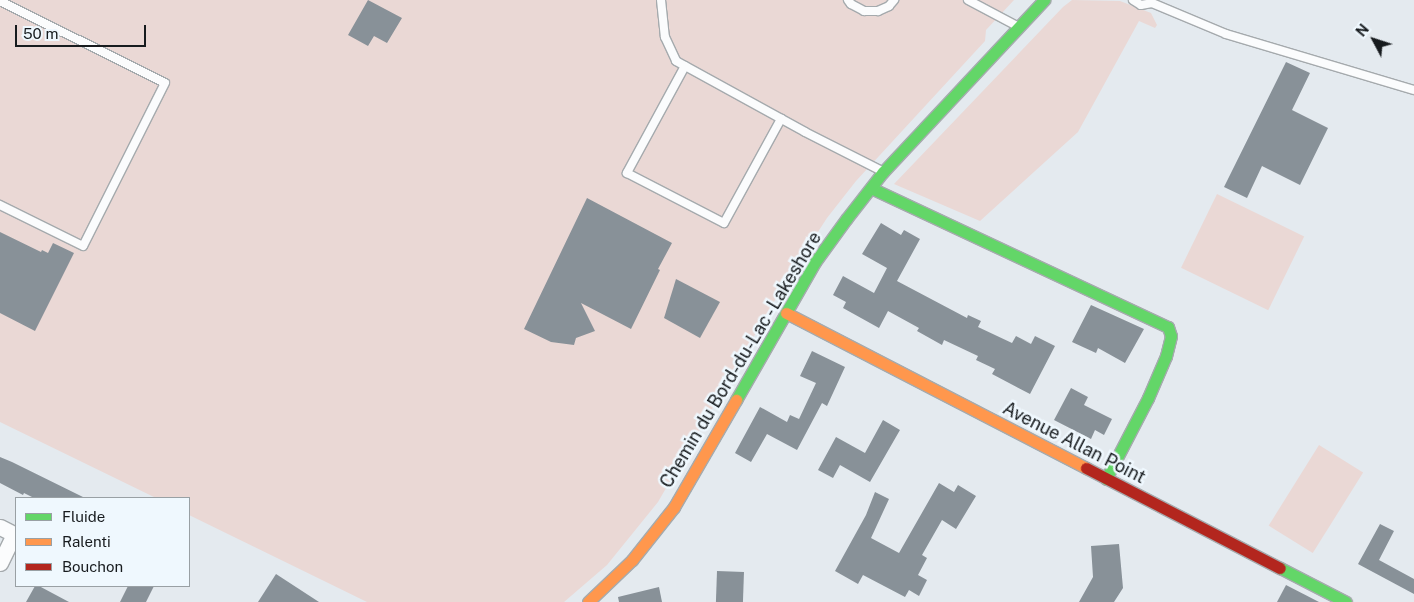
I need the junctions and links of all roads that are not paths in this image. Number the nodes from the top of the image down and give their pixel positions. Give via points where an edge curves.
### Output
1 (661, 0) edge
2 (848, 0) edge
3 (894, 0) edge
4 (968, 0) edge
5 (1044, 0) edge
6 (1133, 0) edge
7 (0, 1) edge
8 (1151, 2) edge
9 (1018, 26) junction
10 (685, 66) junction
11 (1414, 90) edge
12 (780, 119) junction
13 (883, 172) junction
14 (871, 188) junction
15 (0, 205) edge
16 (786, 313) junction
17 (1106, 479) junction
18 (0, 527) edge
19 (15, 535) edge
20 (0, 563) edge
21 (588, 602) edge
22 (1346, 602) edge

1 - 10 lane via 665,37 676,61
2 - 3 lane via 864,11 878,11
4 - 9 lane
5 - 9 street, Chemin du Bord-du-Lac - Lakeshore
6 - 8 lane via 1141,5
7 - 15 lane via 165,83 83,246
8 - 11 lane via 1226,34
9 - 13 street, Chemin du Bord-du-Lac - Lakeshore
10 - 12 lane
10 - 12 lane via 627,173 724,223
12 - 13 lane
13 - 14 street, Chemin du Bord-du-Lac - Lakeshore
14 - 16 street, Chemin du Bord-du-Lac - Lakeshore via 816,262
14 - 17 street via 1168,327 1171,336 1166,356
16 - 17 street, Avenue Allan Point
16 - 21 street, Chemin du Bord-du-Lac - Lakeshore via 674,507 654,536
17 - 22 street, Avenue Allan Point
18 - 19 street
19 - 20 street

